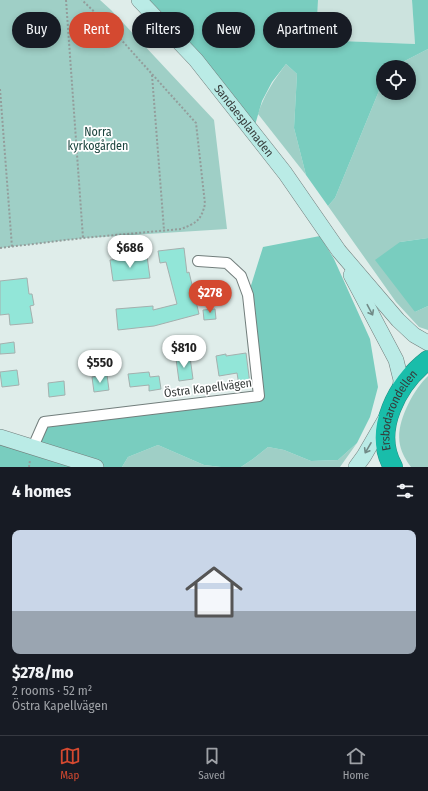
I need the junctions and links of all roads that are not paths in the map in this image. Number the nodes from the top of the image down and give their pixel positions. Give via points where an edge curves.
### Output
1 (139, 0) edge
2 (338, 251) junction
3 (198, 262) dead end
4 (428, 343) edge
5 (428, 360) edge
6 (397, 398) junction
7 (0, 438) edge
8 (33, 447) junction
9 (96, 467) edge
10 (356, 467) edge
11 (393, 467) edge

1 - 2 main road, Sandaesplanaden via 200,66 285,173
2 - 4 main road, Sandaesplanaden via 398,320 414,335
2 -> 6 main road, Sandaesplanaden via 391,349 399,369
3 - 8 street, Östra Kapellvägen via 227,263 241,276 248,295 259,396 44,422
5 - 6 highway, Ersbodarondellen via 409,378
6 -> 10 main road
6 - 11 highway, Ersbodarondellen via 387,425 386,442
7 - 8 main road
8 - 9 main road

